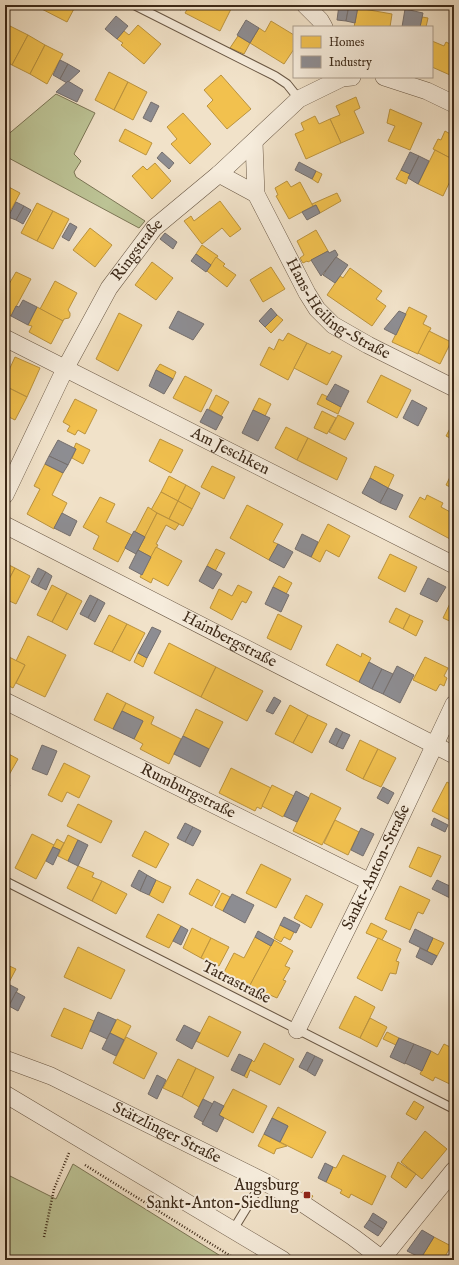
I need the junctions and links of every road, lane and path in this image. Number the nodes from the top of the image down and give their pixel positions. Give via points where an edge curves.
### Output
1 (305, 5) edge
2 (136, 6) edge
3 (323, 26) edge
4 (340, 78) edge
5 (387, 78) edge
6 (299, 99) junction
7 (454, 104) edge
8 (254, 142) junction
9 (219, 174) junction
10 (256, 194) junction
11 (5, 338) edge
12 (65, 369) junction
13 (454, 388) edge
14 (5, 495) edge
15 (5, 525) edge
16 (454, 565) edge
17 (5, 701) edge
18 (454, 704) edge
19 (434, 745) junction
20 (454, 755) edge
21 (5, 881) edge
22 (370, 882) junction
23 (297, 1030) junction
24 (5, 1058) edge
25 (5, 1094) edge
26 (454, 1109) edge
27 (78, 1139) junction
28 (62, 1151) dead end
29 (68, 1155) junction
30 (82, 1163) dead end
31 (454, 1170) edge
32 (263, 1181) junction
33 (233, 1230) junction
34 (44, 1237) dead end
35 (237, 1260) edge
36 (283, 1260) edge
37 (381, 1260) edge

1 - 3 street
2 - 6 lane via 274,76 287,84
4 - 6 street, Ringstraße
5 - 7 street via 427,91
6 - 8 street, Ringstraße
8 - 9 street, Ringstraße
8 - 10 street, Hans-Heiling-Straße
9 - 10 street
9 - 12 street, Ringstraße via 154,228 109,288
10 - 13 street, Hans-Heiling-Straße via 307,293 317,309 333,325
11 - 12 street, Am Jeschken
12 - 14 street, Ringstraße
12 - 16 street, Am Jeschken
15 - 19 street, Hainbergstraße
17 - 22 street, Rumburgstraße
18 - 19 street, Sankt-Anton-Straße
19 - 20 street, Hainbergstraße
19 - 22 street, Sankt-Anton-Straße
21 - 23 lane, Tatrastraße
22 - 23 street, Sankt-Anton-Straße
23 - 26 lane, Tatrastraße
24 - 32 street, Stätzlinger Straße via 51,1076
25 - 27 street
27 - 29 path
27 - 33 street
28 - 29 path
29 - 34 path via 54,1189
30 - 35 path
31 - 37 street
32 - 33 lane
32 - 37 street, Stätzlinger Straße via 328,1220
33 - 36 street

